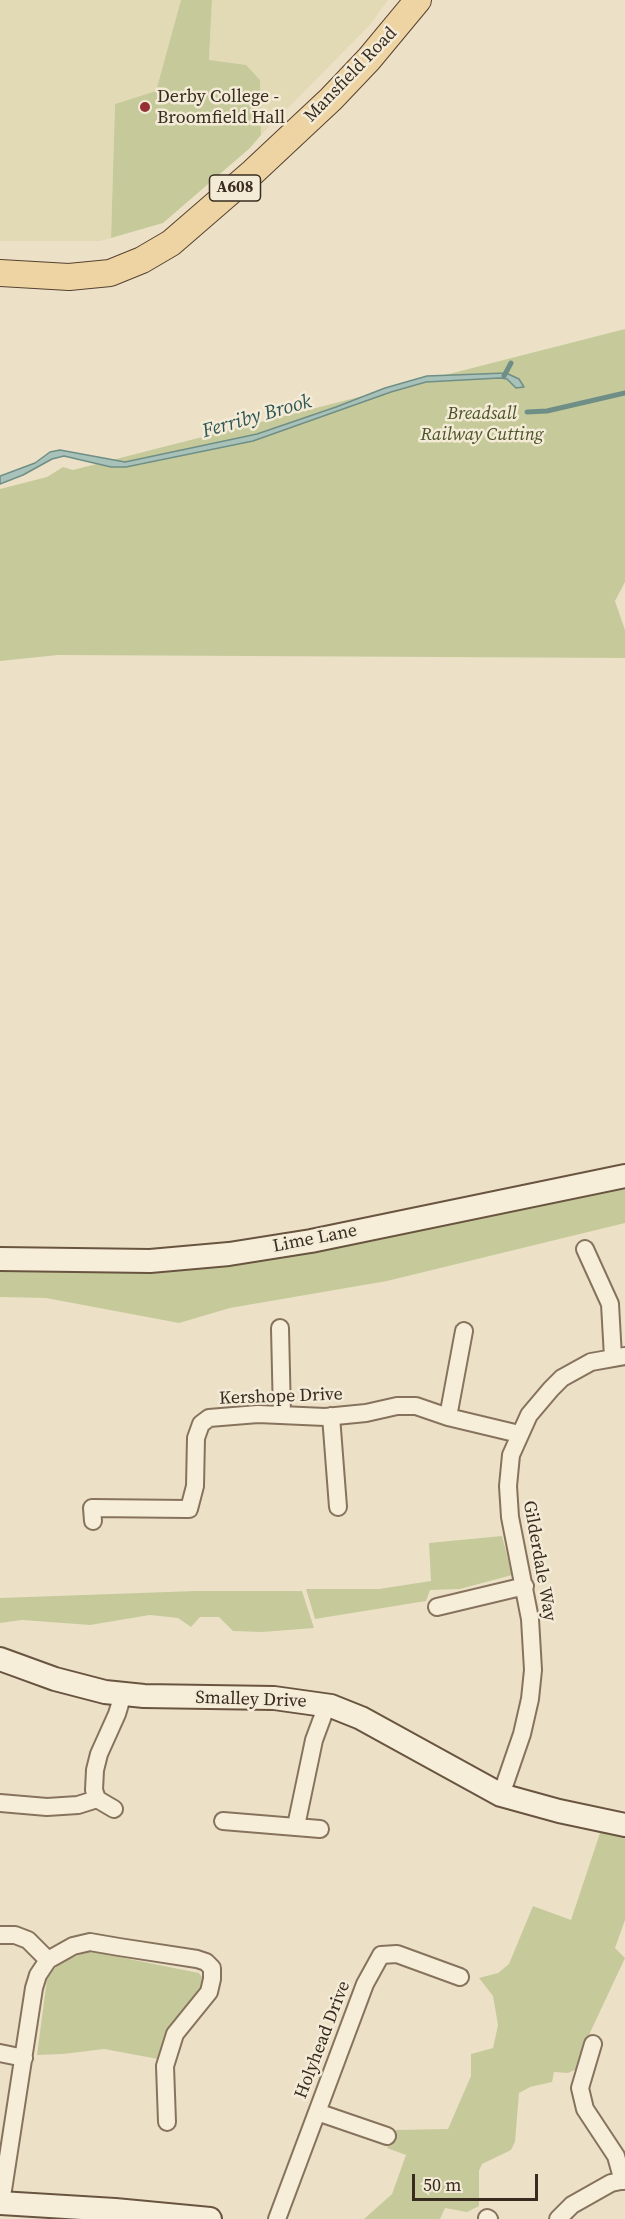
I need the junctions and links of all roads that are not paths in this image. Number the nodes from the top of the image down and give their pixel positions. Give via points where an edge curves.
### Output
1 (418, 0) edge
2 (0, 273) edge
3 (625, 1176) edge
4 (585, 1249) dead end
5 (0, 1259) edge
6 (280, 1329) dead end
7 (464, 1331) dead end
8 (619, 1357) edge
9 (282, 1415) junction
10 (331, 1416) junction
11 (448, 1417) junction
12 (519, 1434) junction
13 (338, 1508) dead end
14 (93, 1521) dead end
15 (525, 1586) junction
16 (437, 1607) dead end
17 (0, 1659) edge
18 (123, 1694) junction
19 (327, 1705) junction
20 (501, 1795) junction
21 (97, 1799) junction
22 (0, 1803) edge
23 (114, 1809) dead end
24 (223, 1821) dead end
25 (625, 1825) edge
26 (296, 1826) junction
27 (320, 1829) dead end
28 (0, 1935) edge
29 (48, 1960) junction
30 (460, 1977) dead end
31 (593, 2044) dead end
32 (0, 2053) edge
33 (24, 2058) junction
34 (317, 2112) junction
35 (166, 2122) dead end
36 (387, 2136) dead end
37 (624, 2181) edge
38 (0, 2203) edge
39 (115, 2214) edge
40 (210, 2219) edge
41 (277, 2219) edge
42 (558, 2219) edge

1 - 2 main road, Mansfield Road / A608 via 332,99 171,243 110,273 69,277
3 - 5 street, Lime Lane via 229,1254 150,1261
4 - 8 street via 610,1304
6 - 9 street
7 - 11 street
8 - 12 street, Gilderdale Way via 591,1362 562,1378 539,1401
9 - 10 street, Kershope Drive
9 - 14 street, Kershope Drive via 209,1418 201,1424 189,1509 92,1508
10 - 11 street, Kershope Drive via 416,1406
10 - 13 street
11 - 12 street, Kershope Drive
12 - 15 street, Gilderdale Way via 510,1462 509,1498 512,1532
15 - 16 street
15 - 20 street, Gilderdale Way via 533,1654 530,1699
17 - 18 street, Smalley Drive via 79,1687
18 - 19 street, Smalley Drive via 274,1698
18 - 21 street via 99,1754 94,1790
19 - 20 street, Smalley Drive via 361,1718
19 - 26 street via 314,1740
20 - 25 street, Smalley Drive
21 - 22 street via 47,1807
21 - 23 street
24 - 26 street
26 - 27 street
28 - 29 street via 28,1940
29 - 33 street via 33,1988
29 - 35 street via 73,1946 90,1942 197,1959 212,1968 208,1992 175,2034 165,2066
30 - 34 street, Holyhead Drive via 397,1954 381,1955 364,1984
31 - 37 street via 580,2088 585,2109 616,2156
32 - 33 street
33 - 38 street
34 - 36 street
34 - 41 street, Holyhead Drive
37 - 42 street via 610,2183 572,2205
38 - 39 street
39 - 40 street

